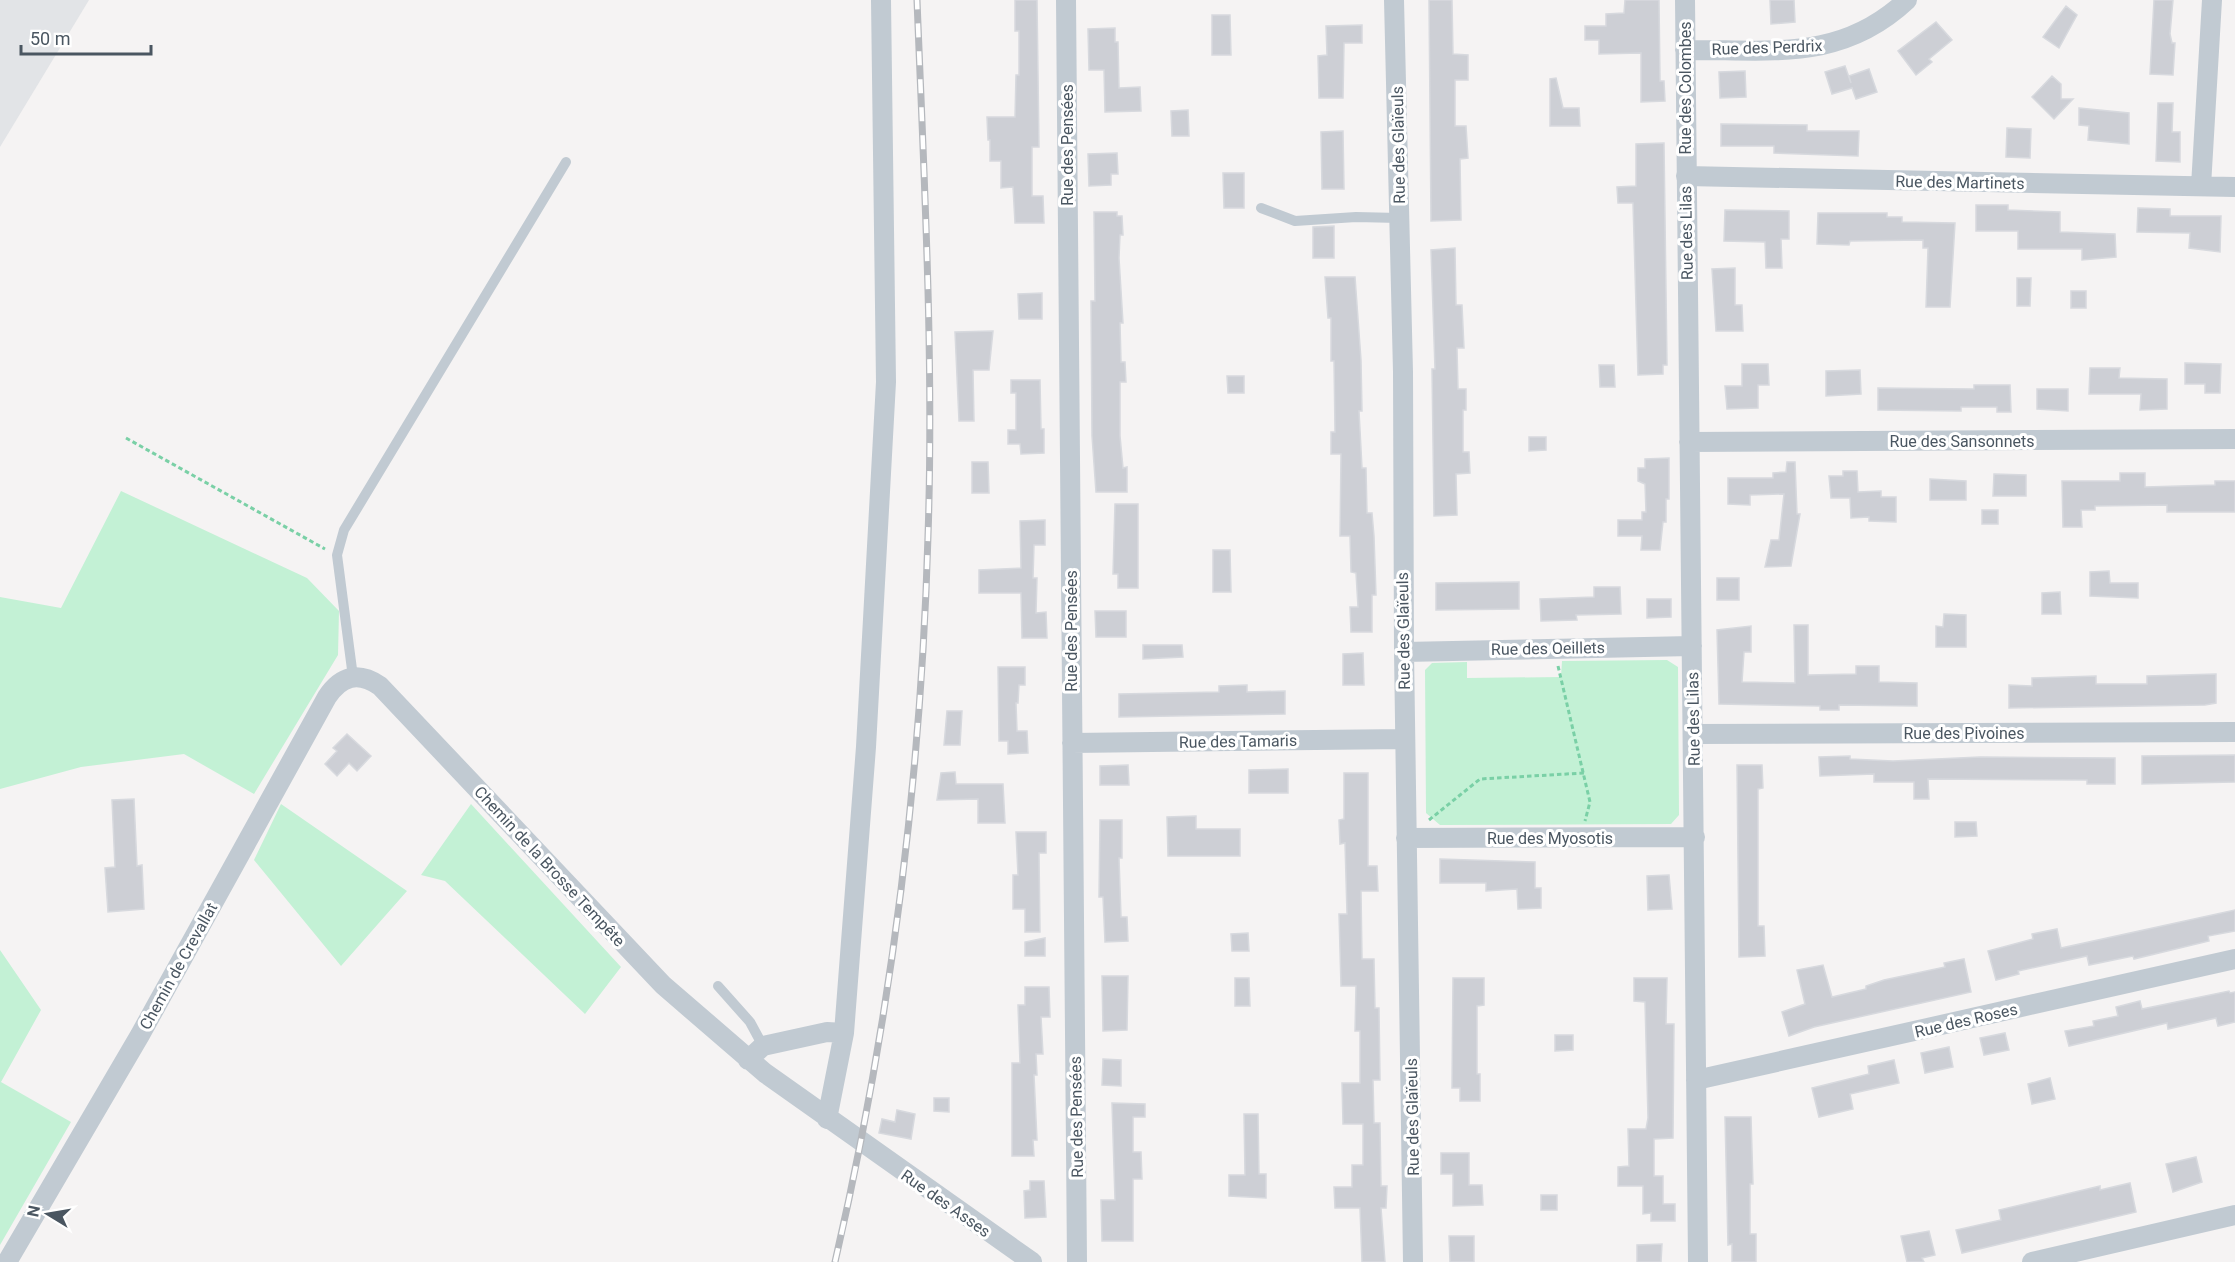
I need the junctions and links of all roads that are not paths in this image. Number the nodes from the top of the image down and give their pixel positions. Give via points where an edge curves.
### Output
1 (881, 0) edge
2 (1066, 0) edge
3 (1394, 0) edge
4 (1685, 0) edge
5 (1907, 0) edge
6 (2212, 0) edge
7 (1685, 50) junction
8 (566, 162) dead end
9 (1686, 176) junction
10 (2201, 186) junction
11 (2235, 187) edge
12 (1261, 208) dead end
13 (1399, 218) junction
14 (2235, 439) edge
15 (1689, 442) junction
16 (1692, 646) junction
17 (1404, 652) junction
18 (353, 677) junction
19 (2235, 732) edge
20 (1694, 734) junction
21 (1405, 739) junction
22 (1072, 743) junction
23 (1695, 837) junction
24 (1406, 838) junction
25 (2235, 959) edge
26 (718, 986) dead end
27 (844, 1032) junction
28 (755, 1053) junction
29 (1696, 1080) junction
30 (827, 1119) junction
31 (2235, 1215) edge
32 (7, 1262) edge
33 (1032, 1262) edge
34 (1077, 1262) edge
35 (1413, 1262) edge
36 (1698, 1262) edge
37 (2032, 1262) edge

1 - 27 street via 886,382 866,747
2 - 22 street, Rue des Pensées
3 - 13 street, Rue des Glaïeuls
4 - 7 street, Rue des Colombes
5 - 7 street, Rue des Perdrix via 1889,17 1847,40 1814,48
6 - 10 street
7 - 9 street, Rue des Colombes
8 - 18 lane via 344,530 338,555
9 - 10 street, Rue des Martinets
9 - 15 street, Rue des Lilas
10 - 11 street, Rue des Martinets
12 - 13 lane via 1295,221
13 - 17 street, Rue des Glaïeuls
14 - 15 street, Rue des Sansonnets
15 - 16 street, Rue des Lilas
16 - 17 street, Rue des Oeillets
16 - 20 street, Rue des Lilas
17 - 21 street, Rue des Glaïeuls
18 - 28 street, Chemin de la Brosse Tempête via 370,679 380,686 663,985
18 - 32 street, Chemin de Crevallat via 335,685 327,698 145,1025
19 - 20 street, Rue des Pivoines
20 - 23 street, Rue des Lilas
21 - 22 street, Rue des Tamaris
21 - 24 street, Rue des Glaïeuls
22 - 34 street, Rue des Pensées
23 - 24 street, Rue des Myosotis
23 - 29 street, Rue des Lilas
24 - 35 street, Rue des Glaïeuls
25 - 29 street, Rue des Roses
26 - 28 lane via 750,1022
27 - 28 street via 827,1032
27 - 30 street
28 - 30 street
29 - 36 street, Rue des Lilas
30 - 33 street, Rue des Asses
31 - 37 street

